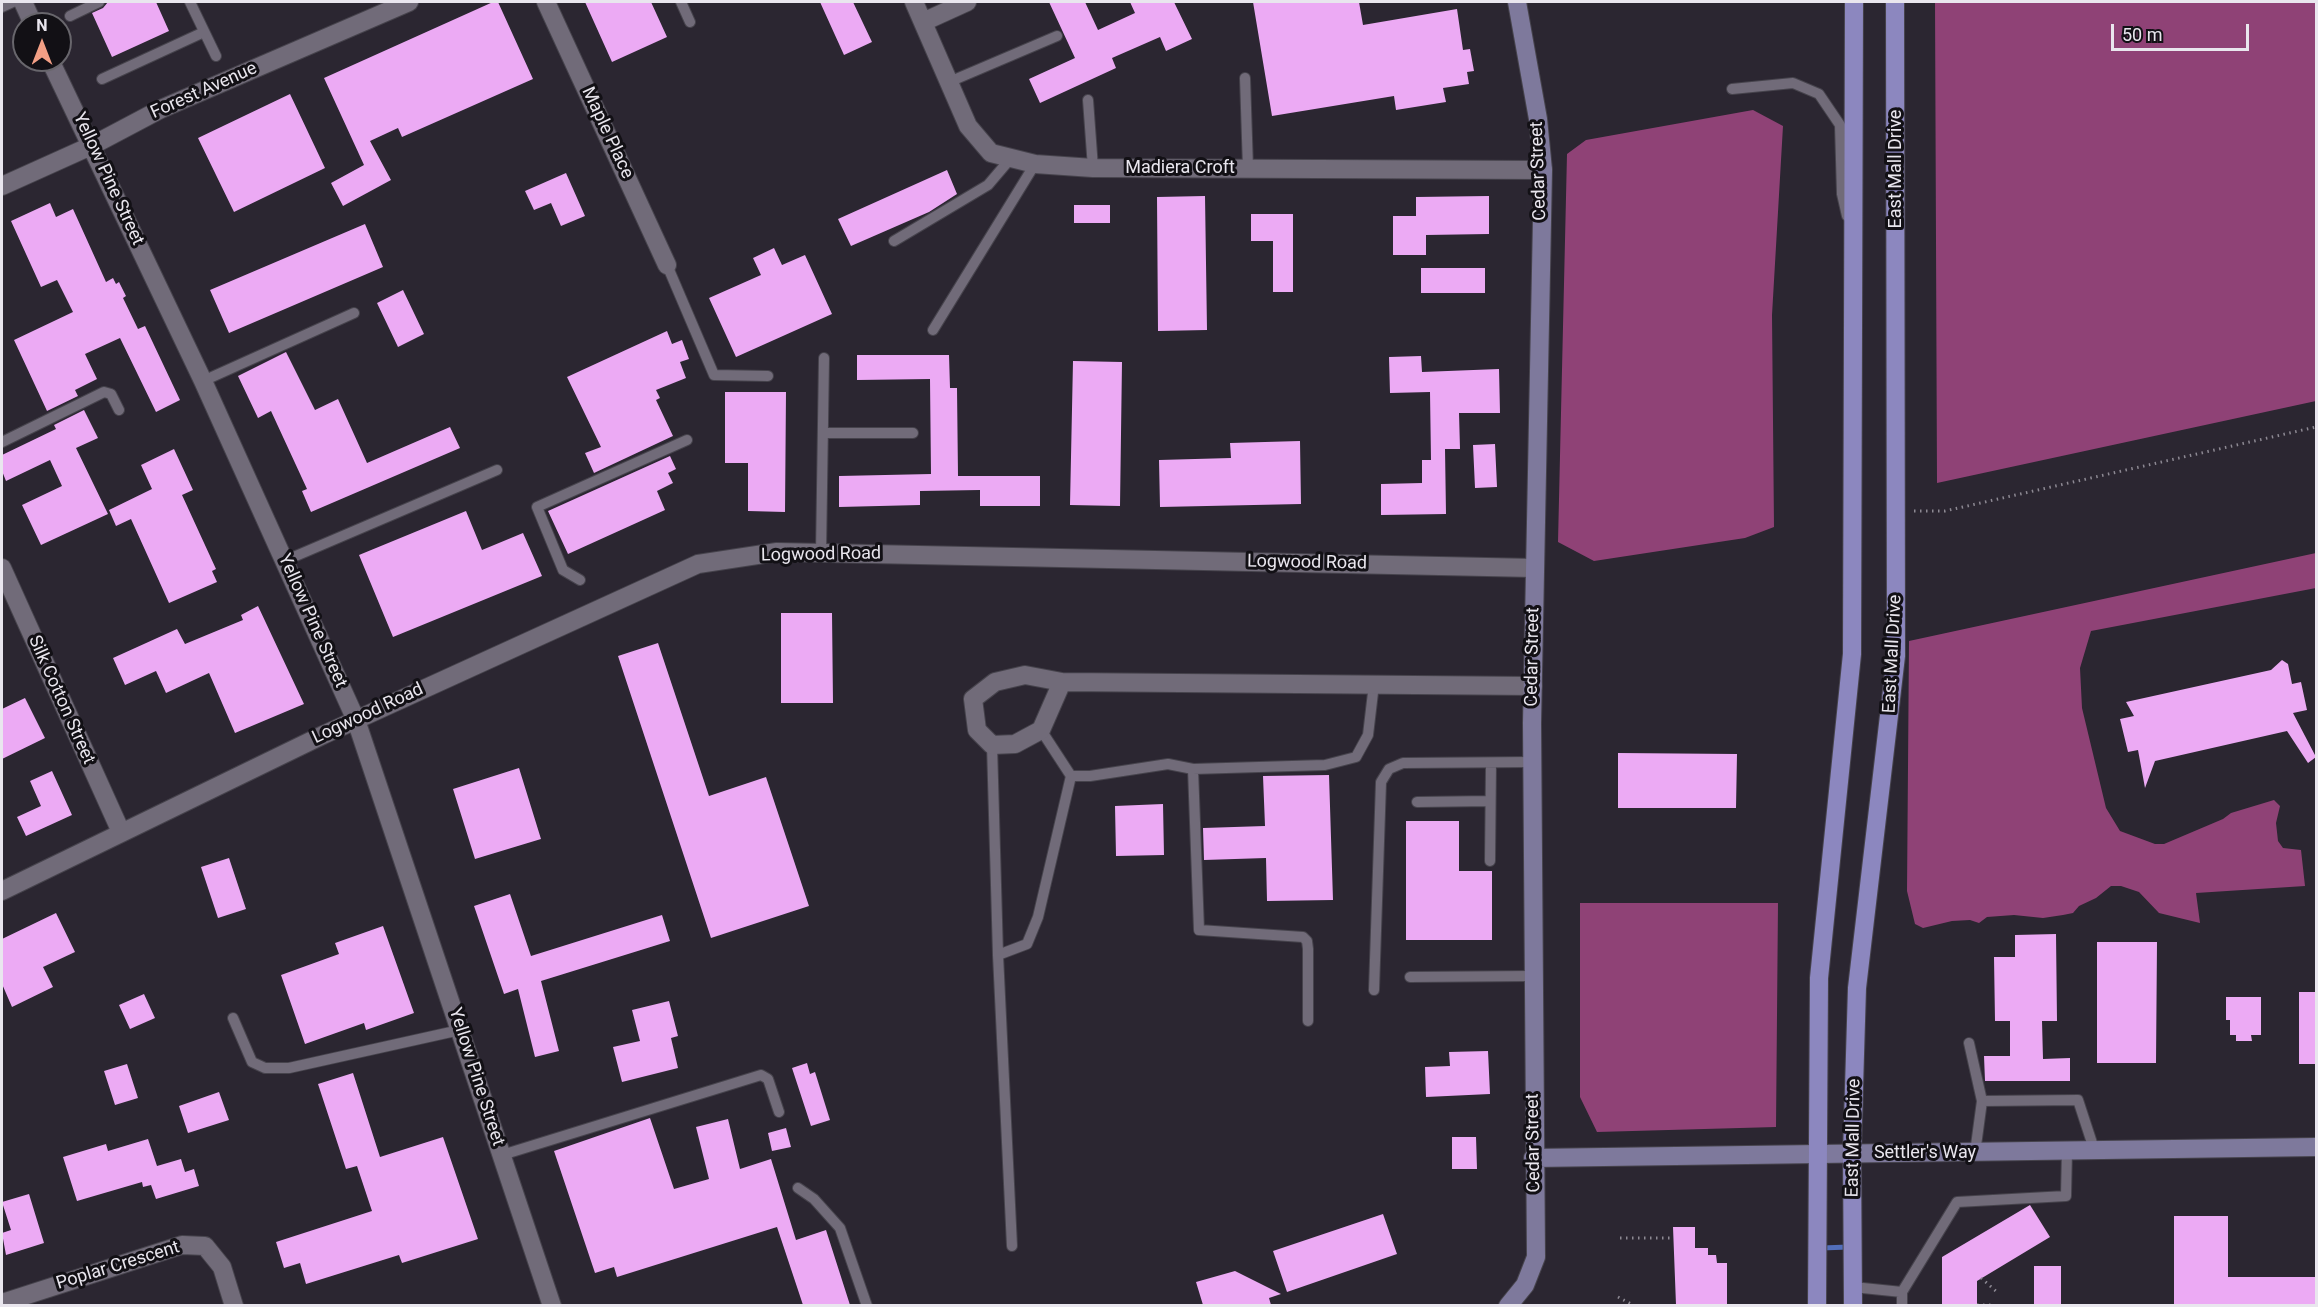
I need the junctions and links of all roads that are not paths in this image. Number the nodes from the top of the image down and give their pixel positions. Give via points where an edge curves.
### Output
1 (13, 2) edge
2 (99, 2) edge
3 (190, 2) edge
4 (409, 2) edge
5 (546, 2) edge
6 (681, 2) edge
7 (914, 2) edge
8 (967, 2) edge
9 (1518, 2) edge
10 (1854, 2) edge
11 (1895, 2) edge
12 (2, 7) edge
13 (72, 15) edge
14 (690, 22) dead end
15 (923, 22) junction
16 (204, 32) junction
17 (1057, 36) dead end
18 (216, 56) dead end
19 (56, 72) edge
20 (1245, 78) dead end
21 (102, 79) dead end
22 (949, 82) junction
23 (1732, 89) dead end
24 (1088, 100) dead end
25 (93, 145) junction
26 (1011, 158) junction
27 (1035, 164) junction
28 (1093, 168) junction
29 (1248, 168) junction
30 (1543, 170) junction
31 (2, 186) edge
32 (1853, 240) junction
33 (894, 241) dead end
34 (668, 265) joint
35 (354, 313) dead end
36 (933, 330) dead end
37 (824, 358) dead end
38 (768, 376) dead end
39 (203, 381) junction
40 (119, 410) dead end
41 (823, 433) junction
42 (913, 433) dead end
43 (687, 440) dead end
44 (2, 442) edge
45 (497, 470) dead end
46 (821, 553) junction
47 (284, 561) junction
48 (2, 568) edge
49 (1534, 568) junction
50 (580, 580) dead end
51 (1062, 682) junction
52 (1374, 684) junction
53 (1533, 686) junction
54 (356, 720) junction
55 (1041, 730) junction
56 (992, 745) junction
57 (1532, 762) junction
58 (1491, 763) junction
59 (1193, 769) junction
60 (1071, 776) junction
61 (1490, 801) junction
62 (1417, 802) dead end
63 (121, 832) junction
64 (1490, 861) dead end
65 (2, 891) edge
66 (998, 955) junction
67 (1532, 976) junction
68 (1410, 977) dead end
69 (1374, 990) dead end
70 (233, 1018) dead end
71 (1308, 1021) dead end
72 (460, 1030) junction
73 (1969, 1043) dead end
74 (1982, 1101) junction
75 (779, 1112) dead end
76 (2316, 1147) edge
77 (2094, 1149) junction
78 (2067, 1150) junction
79 (1975, 1153) junction
80 (1852, 1154) junction
81 (502, 1155) junction
82 (1817, 1155) junction
83 (1533, 1158) junction
84 (798, 1188) dead end
85 (1012, 1246) dead end
86 (1902, 1292) junction
87 (1853, 1296) edge
88 (2, 1303) edge
89 (234, 1305) edge
90 (552, 1305) edge
91 (867, 1305) edge
92 (1508, 1305) edge
93 (1817, 1305) edge
94 (1902, 1305) edge

1 - 12 lane
2 - 13 lane
3 - 16 lane
4 - 25 street, Forest Avenue via 161,109
5 - 34 street, Maple Place
6 - 14 lane
7 - 15 street, Madiera Croft
8 - 15 street
9 - 30 main road, Cedar Street
10 - 32 main road, East Mall Drive
11 - 80 main road, East Mall Drive via 1896,656 1857,988
15 - 22 street, Madiera Croft
16 - 18 lane
16 - 21 lane
17 - 22 lane
19 - 25 street, Yellow Pine Street
20 - 29 lane
22 - 26 street, Madiera Croft via 968,126 991,153
23 - 32 lane via 1793,83 1819,94 1840,125 1842,194
24 - 28 lane
25 - 31 street, Forest Avenue
25 - 39 street, Yellow Pine Street
26 - 27 street, Madiera Croft
26 - 33 lane via 988,185
27 - 28 street, Madiera Croft
27 - 36 lane
28 - 29 street, Madiera Croft
29 - 30 street, Madiera Croft
30 - 49 main road, Cedar Street
32 - 82 main road, East Mall Drive via 1852,654 1819,978
34 - 38 lane via 714,375
35 - 39 lane
37 - 41 lane
39 - 47 street, Yellow Pine Street
40 - 44 lane via 111,394 104,392
41 - 42 lane
41 - 46 lane
43 - 50 lane via 537,507 563,570
45 - 47 lane
46 - 49 street, Logwood Road
46 - 54 street, Logwood Road via 777,552 698,564
47 - 54 street, Yellow Pine Street
48 - 63 street, Silk Cotton Street
49 - 53 main road, Cedar Street
51 - 52 street
51 - 55 street
51 - 56 street via 1025,675 995,682 973,699 977,730
52 - 53 street
52 - 59 lane via 1368,735 1356,757 1325,765
53 - 57 main road, Cedar Street
54 - 63 street, Logwood Road
54 - 72 street, Yellow Pine Street
55 - 56 street via 1015,744
55 - 60 lane
56 - 66 lane
57 - 58 lane
57 - 67 main road, Cedar Street
58 - 61 lane
58 - 69 lane via 1403,763 1389,769 1381,782
59 - 60 lane via 1168,764
59 - 71 lane via 1199,930 1303,937 1308,949
60 - 66 lane via 1038,917 1027,944
61 - 62 lane
61 - 64 lane
63 - 65 street, Logwood Road
66 - 85 lane
67 - 68 lane
67 - 83 main road, Cedar Street
70 - 72 lane via 252,1062 264,1068 289,1068
72 - 81 street, Yellow Pine Street
73 - 74 lane
74 - 77 lane via 2078,1100
74 - 79 lane
75 - 81 lane via 768,1079 761,1075
76 - 77 main road, Settler's Way
77 - 78 main road, Settler's Way
78 - 79 main road, Settler's Way
78 - 86 lane via 2066,1197 1957,1202
79 - 80 main road, Settler's Way
80 - 82 main road, Settler's Way
80 - 87 main road, East Mall Drive
81 - 90 street, Yellow Pine Street
82 - 83 main road, Settler's Way
82 - 93 main road, East Mall Drive
83 - 92 main road, Cedar Street via 1536,1257 1525,1285
84 - 91 lane via 814,1199 840,1228
86 - 87 lane
86 - 94 lane
88 - 89 street, Poplar Crescent via 182,1245 205,1246 222,1267

